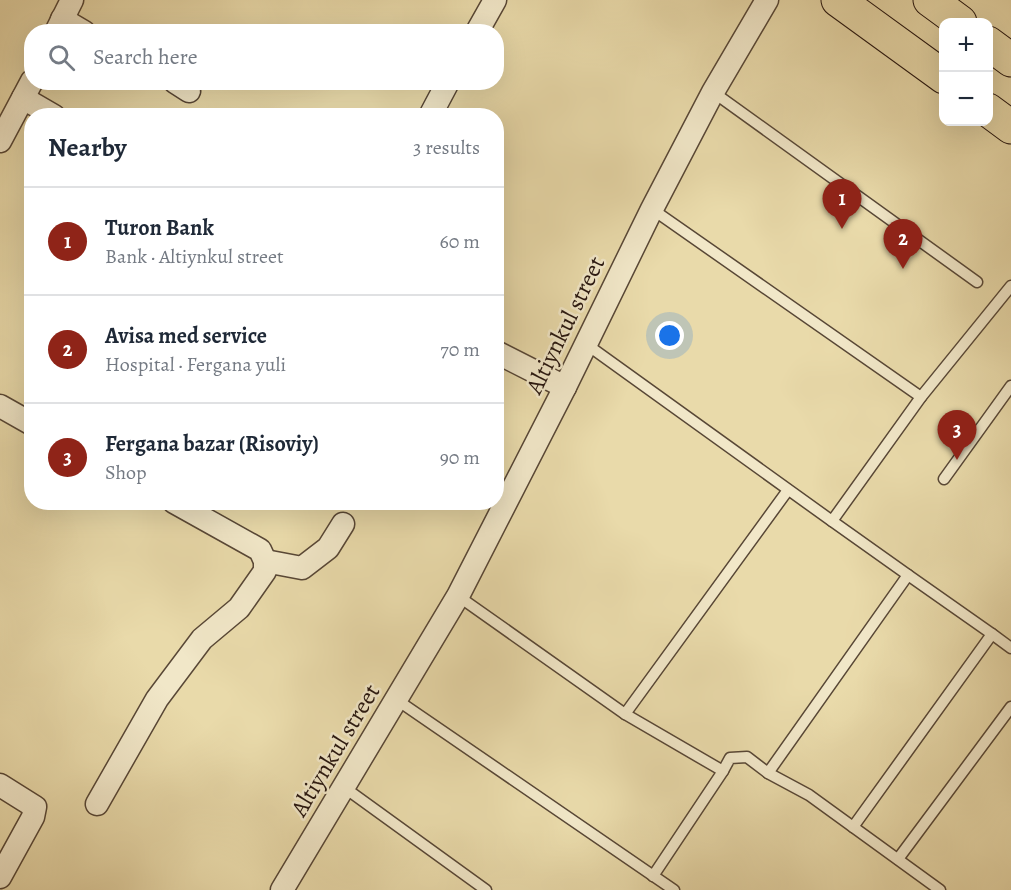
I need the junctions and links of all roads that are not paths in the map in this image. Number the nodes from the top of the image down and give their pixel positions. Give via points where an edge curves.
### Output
1 (495, 0) edge
2 (767, 0) edge
3 (838, 0) edge
4 (930, 0) edge
5 (955, 18) edge
6 (482, 24) edge
7 (993, 47) edge
8 (1011, 60) edge
9 (939, 73) edge
10 (26, 90) edge
11 (28, 90) edge
12 (444, 90) edge
13 (713, 92) junction
14 (46, 108) edge
15 (434, 108) edge
16 (993, 114) edge
17 (1011, 127) edge
18 (0, 141) edge
19 (652, 209) junction
20 (977, 282) dead end
21 (1011, 286) edge
22 (586, 344) junction
23 (504, 356) edge
24 (1011, 386) edge
25 (565, 387) junction
26 (921, 397) junction
27 (0, 406) edge
28 (24, 420) edge
29 (944, 478) dead end
30 (788, 490) junction
31 (504, 506) edge
32 (188, 510) edge
33 (502, 510) edge
34 (832, 521) junction
35 (343, 525) dead end
36 (266, 561) junction
37 (908, 574) junction
38 (458, 596) junction
39 (992, 634) junction
40 (1011, 648) edge
41 (396, 700) junction
42 (1011, 707) edge
43 (625, 714) junction
44 (723, 771) junction
45 (768, 773) junction
46 (0, 784) edge
47 (345, 788) junction
48 (97, 804) dead end
49 (853, 827) junction
50 (898, 859) junction
51 (653, 876) junction
52 (0, 877) edge
53 (481, 888) edge
54 (282, 890) edge
55 (674, 890) edge
56 (940, 890) edge

1 - 6 street
2 - 13 street, Altiynkul street
3 - 9 main road
4 - 5 main road
7 - 8 main road
10 - 18 street
11 - 14 street
12 - 15 street
13 - 19 street, Altiynkul street
13 - 20 lane
16 - 17 main road
19 - 22 street, Altiynkul street
19 - 26 lane
21 - 26 lane
22 - 25 street, Altiynkul street
22 - 30 lane
23 - 25 street
24 - 29 lane
25 - 31 street, Altiynkul street
26 - 34 lane
27 - 28 street
30 - 34 lane
30 - 43 lane
32 - 36 street via 260,550
33 - 38 street, Altiynkul street
34 - 37 lane
35 - 36 street via 328,548 302,568
36 - 48 street via 265,571 239,608 202,639 157,699
37 - 39 lane
37 - 45 lane
38 - 41 street, Altiynkul street
38 - 43 lane
39 - 40 lane
39 - 49 lane
41 - 47 street, Altiynkul street
41 - 51 lane
42 - 50 lane
43 - 44 lane
44 - 45 lane via 730,758 747,757
44 - 51 lane
45 - 49 lane via 810,795
46 - 52 street via 35,807
47 - 53 lane
47 - 54 street, Altiynkul street
49 - 50 lane
50 - 56 lane
51 - 55 lane

